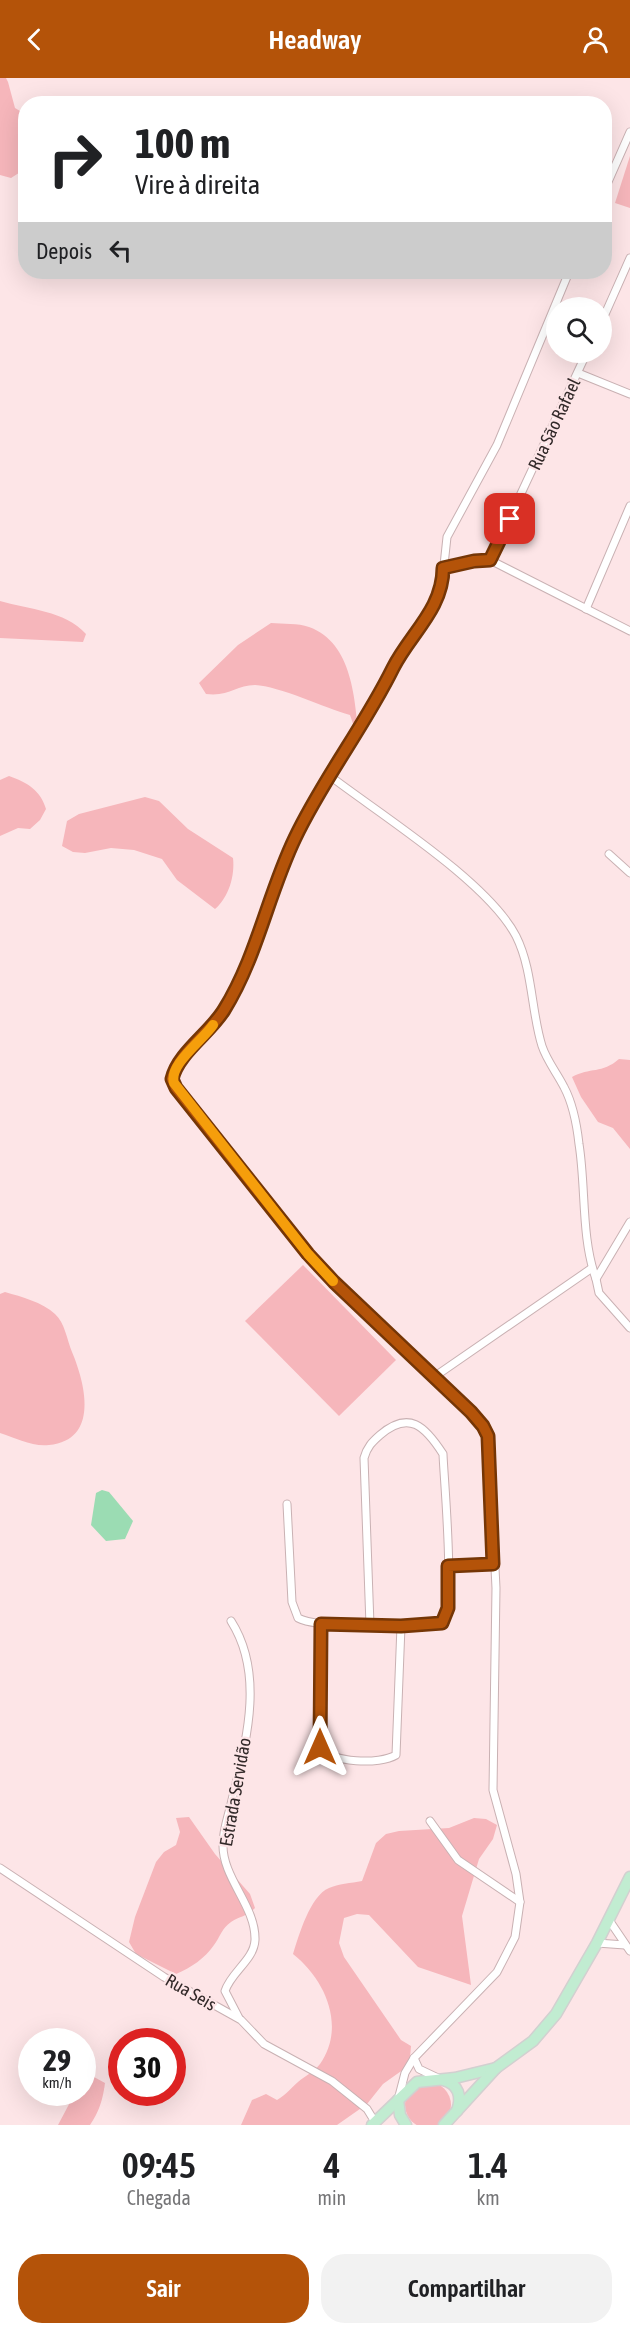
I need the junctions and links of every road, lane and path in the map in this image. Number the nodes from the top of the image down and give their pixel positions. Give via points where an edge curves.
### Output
1 (630, 132) edge
2 (612, 173) edge
3 (630, 258) edge
4 (566, 279) edge
5 (612, 298) edge
6 (582, 363) edge
7 (578, 373) junction
8 (630, 394) edge
9 (630, 506) edge
10 (490, 560) junction
11 (443, 568) junction
12 (586, 609) junction
13 (630, 631) edge
14 (330, 776) junction
15 (609, 855) dead end
16 (630, 873) edge
17 (630, 1222) edge
18 (592, 1268) junction
19 (596, 1279) junction
20 (630, 1329) edge
21 (434, 1377) junction
22 (287, 1504) dead end
23 (493, 1564) junction
24 (448, 1566) junction
25 (231, 1622) dead end
26 (321, 1624) junction
27 (370, 1625) junction
28 (401, 1626) junction
29 (430, 1821) dead end
30 (0, 1868) edge
31 (630, 1877) edge
32 (520, 1902) junction
33 (609, 1920) junction
34 (597, 1942) junction
35 (627, 1948) edge
36 (241, 2020) junction
37 (414, 2058) junction
38 (496, 2068) junction
39 (438, 2078) junction
40 (398, 2100) junction
41 (456, 2115) junction
42 (374, 2124) edge
43 (406, 2125) edge
44 (444, 2125) edge

1 - 2 street
3 - 5 street
4 - 11 street via 497,445 447,537
6 - 7 street, Rua São Rafael
7 - 8 street
7 - 10 street, Rua São Rafael
9 - 12 street
10 - 11 street
10 - 12 street
11 - 14 street via 441,593
12 - 13 street
14 - 18 street via 478,889 503,915 516,936 526,964 538,1032 565,1088 580,1144
14 - 21 street via 293,841 262,928 224,1010 177,1066 172,1079 308,1254
15 - 16 street
17 - 19 street
18 - 19 street
18 - 21 street
19 - 20 street via 599,1293
21 - 23 street via 471,1412 488,1436
22 - 26 street via 294,1612 303,1621
23 - 24 street
23 - 32 street via 496,1623 492,1772 496,1805
24 - 27 street via 443,1454 423,1431 411,1422 401,1421 370,1444 364,1458
24 - 28 street via 446,1618 434,1625
25 - 36 street, Estrada Servidão via 243,1639 250,1676 243,1749 223,1846 255,1941 225,1990
26 - 27 street
26 - 28 street via 320,1747 329,1756 342,1760 383,1760 396,1755
27 - 28 street
29 - 32 street via 458,1860
30 - 36 street, Rua Seis via 164,1977
31 - 33 main road
32 - 37 street via 515,1937 497,1972
33 - 34 main road
33 - 35 street
34 - 35 street
34 - 38 main road via 556,2014 533,2041
36 - 42 street, Rua Seis via 264,2044 332,2081 368,2109
37 - 39 street via 419,2069
37 - 40 street via 405,2073
38 - 39 main road
38 - 41 main road
39 - 40 main road via 417,2082
39 - 41 main road via 454,2085 459,2093
40 - 42 main road
40 - 43 main road
41 - 44 main road

